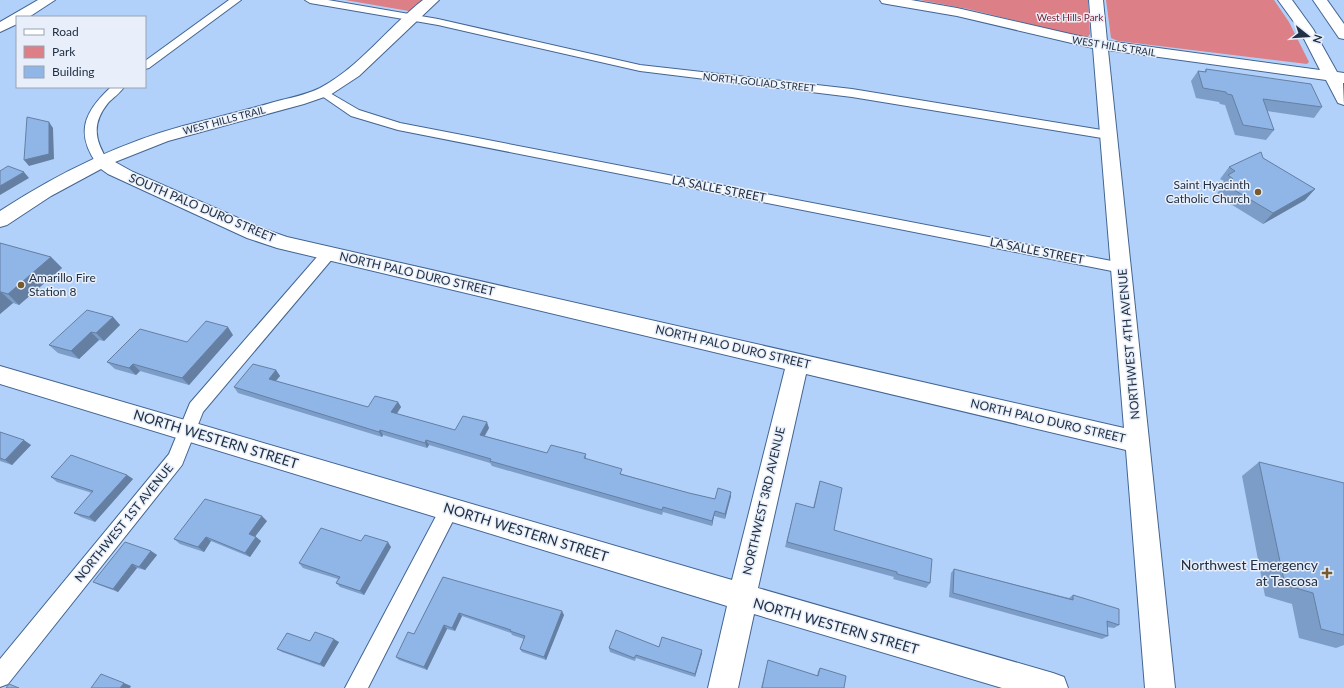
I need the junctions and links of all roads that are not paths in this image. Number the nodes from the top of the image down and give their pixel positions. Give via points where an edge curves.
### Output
1 (48, 0) edge
2 (236, 0) edge
3 (310, 0) edge
4 (432, 0) edge
5 (887, 0) edge
6 (1096, 0) edge
7 (1285, 0) edge
8 (1320, 0) edge
9 (21, 16) edge
10 (412, 17) junction
11 (16, 19) edge
12 (0, 28) edge
13 (1344, 35) edge
14 (1100, 45) junction
15 (146, 65) edge
16 (1338, 77) edge
17 (117, 88) edge
18 (323, 92) junction
19 (1344, 100) edge
20 (1108, 135) junction
21 (102, 161) junction
22 (0, 220) edge
23 (328, 254) junction
24 (1122, 268) junction
25 (798, 362) junction
26 (0, 375) edge
27 (187, 431) junction
28 (1137, 442) junction
29 (450, 509) junction
30 (743, 598) junction
31 (0, 676) edge
32 (356, 688) edge
33 (723, 688) edge
34 (1053, 688) edge
35 (1160, 688) edge

1 - 9 main road
2 - 15 street
3 - 10 street, NORTH GOLIAD STREET
4 - 10 main road, WEST HILLS TRAIL
5 - 14 main road, WEST HILLS TRAIL via 957,12
6 - 14 main road, NORTHWEST 4TH AVENUE
7 - 16 main road
8 - 13 main road
10 - 18 main road, WEST HILLS TRAIL via 353,74
10 - 20 street, NORTH GOLIAD STREET via 640,68 852,93
11 - 12 main road
14 - 16 main road, WEST HILLS TRAIL
14 - 20 main road, NORTHWEST 4TH AVENUE
16 - 19 main road
17 - 21 street via 99,107 91,124 92,148
18 - 21 main road, WEST HILLS TRAIL via 168,136
18 - 24 street, LA SALLE STREET via 355,113 398,126
20 - 24 main road, NORTHWEST 4TH AVENUE
21 - 22 main road, WEST HILLS TRAIL via 37,195
21 - 23 main road, SOUTH PALO DURO STREET via 114,170 260,235
23 - 25 main road, NORTH PALO DURO STREET
23 - 27 street, NORTHWEST 1ST AVENUE via 196,408
24 - 28 main road, NORTHWEST 4TH AVENUE
25 - 28 main road, NORTH PALO DURO STREET
25 - 30 main road, NORTHWEST 3RD AVENUE via 772,464
26 - 27 main road, NORTH WESTERN STREET
27 - 29 main road, NORTH WESTERN STREET
27 - 31 street, NORTHWEST 1ST AVENUE via 176,460
28 - 35 main road, NORTHWEST 4TH AVENUE
29 - 30 main road, NORTH WESTERN STREET
29 - 32 street
30 - 33 main road, NORTHWEST 3RD AVENUE
30 - 34 main road, NORTH WESTERN STREET

